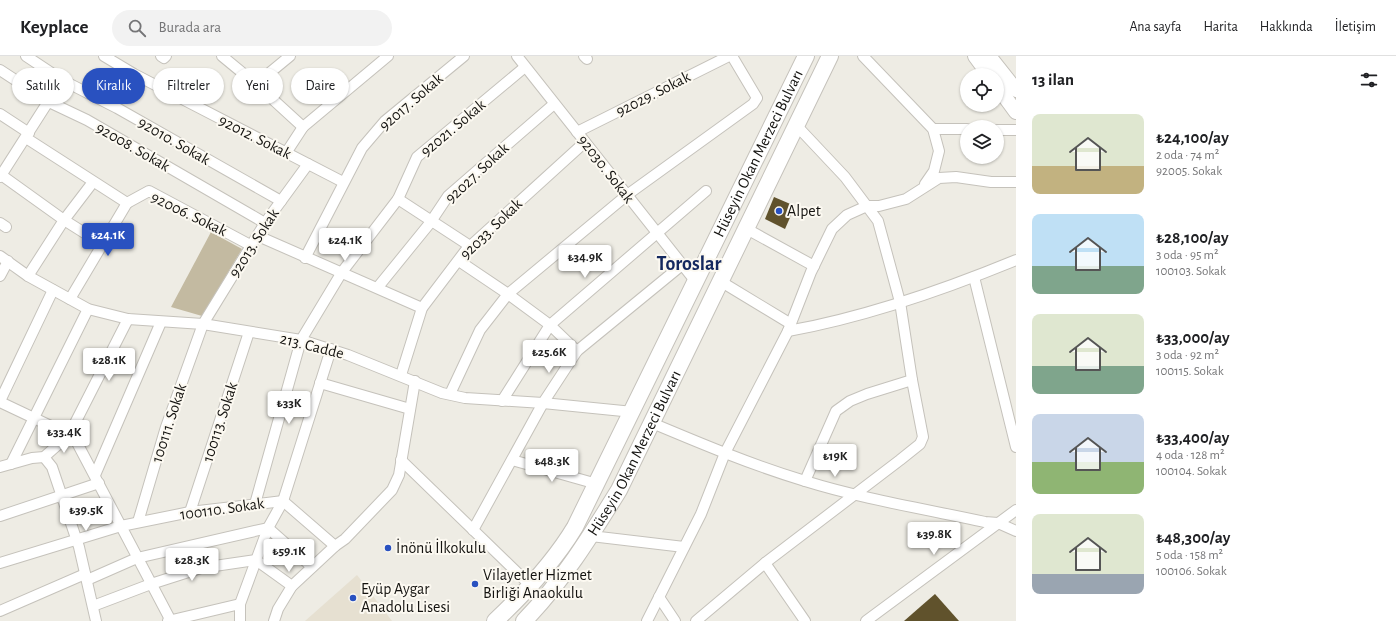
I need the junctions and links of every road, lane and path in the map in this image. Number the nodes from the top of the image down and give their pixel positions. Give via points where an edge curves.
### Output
1 (26, 56) edge
2 (104, 56) edge
3 (161, 56) edge
4 (166, 56) edge
5 (222, 56) edge
6 (290, 56) edge
7 (388, 56) edge
8 (464, 56) edge
9 (517, 56) edge
10 (729, 56) edge
11 (732, 56) edge
12 (806, 56) edge
13 (830, 56) edge
14 (863, 56) edge
15 (975, 56) edge
16 (989, 56) edge
17 (525, 67) junction
18 (44, 68) edge
19 (237, 68) edge
20 (275, 68) edge
21 (984, 68) edge
22 (0, 70) edge
23 (12, 78) edge
24 (74, 86) edge
25 (1015, 87) edge
26 (1004, 96) edge
27 (48, 104) edge
28 (53, 104) edge
29 (278, 104) edge
30 (554, 104) junction
31 (1016, 112) edge
32 (0, 114) edge
33 (796, 125) junction
34 (303, 127) junction
35 (933, 129) junction
36 (960, 130) edge
37 (1004, 130) edge
38 (1016, 130) edge
39 (577, 132) junction
40 (28, 136) junction
41 (585, 142) junction
42 (286, 153) junction
43 (308, 164) junction
44 (0, 176) edge
45 (93, 182) junction
46 (343, 182) junction
47 (1016, 182) edge
48 (922, 187) junction
49 (706, 191) dead end
50 (627, 195) junction
51 (398, 199) junction
52 (281, 202) junction
53 (126, 203) junction
54 (867, 206) junction
55 (64, 220) junction
56 (432, 221) junction
57 (265, 223) junction
58 (745, 228) junction
59 (656, 232) junction
60 (258, 236) junction
61 (102, 244) junction
62 (252, 246) junction
63 (470, 246) junction
64 (4, 258) edge
65 (306, 258) junction
66 (1016, 260) edge
67 (459, 261) junction
68 (682, 265) junction
69 (814, 266) junction
70 (342, 272) junction
71 (0, 276) edge
72 (28, 276) junction
73 (974, 277) junction
74 (720, 281) junction
75 (696, 282) junction
76 (378, 287) junction
77 (53, 290) junction
78 (508, 294) junction
79 (70, 299) junction
80 (900, 302) junction
81 (422, 308) junction
82 (88, 309) junction
83 (128, 319) junction
84 (161, 322) junction
85 (203, 324) junction
86 (550, 325) junction
87 (790, 327) junction
88 (249, 332) junction
89 (301, 340) junction
90 (331, 349) junction
91 (577, 351) junction
92 (401, 375) junction
93 (912, 380) junction
94 (415, 382) junction
95 (320, 383) junction
96 (450, 394) junction
97 (0, 401) edge
98 (502, 401) junction
99 (543, 403) junction
100 (410, 409) junction
101 (633, 412) junction
102 (34, 418) junction
103 (652, 423) junction
104 (69, 435) junction
105 (1016, 447) edge
106 (725, 453) junction
107 (44, 457) junction
108 (401, 460) junction
109 (512, 460) junction
110 (11, 464) junction
111 (0, 467) edge
112 (97, 479) junction
113 (805, 481) junction
114 (597, 484) junction
115 (61, 494) junction
116 (855, 494) junction
117 (283, 501) junction
118 (255, 504) junction
119 (1016, 510) edge
120 (190, 512) junction
121 (0, 516) edge
122 (138, 522) junction
123 (998, 523) junction
124 (121, 526) junction
125 (268, 528) junction
126 (473, 530) junction
127 (1016, 531) edge
128 (591, 536) junction
129 (77, 540) junction
130 (335, 546) junction
131 (684, 547) junction
132 (137, 558) junction
133 (256, 560) junction
134 (0, 563) edge
135 (765, 563) junction
136 (312, 567) junction
137 (86, 577) junction
138 (151, 584) junction
139 (530, 585) junction
140 (292, 586) junction
141 (659, 597) junction
142 (240, 604) junction
143 (92, 606) junction
144 (0, 610) edge
145 (528, 620) edge
146 (96, 621) edge
147 (170, 621) edge
148 (240, 621) edge
149 (274, 621) edge
150 (495, 621) edge
151 (647, 621) edge
152 (675, 621) edge
153 (696, 621) edge
154 (805, 621) edge
155 (866, 621) edge

1 - 18 street, 92010. Sokak
2 - 42 street, 92012. Sokak
3 - 4 street
5 - 19 street
6 - 20 street
7 - 34 street
8 - 46 street, 92017. Sokak via 385,120 362,148
9 - 17 street, 92030. Sokak
10 - 39 street, 92029. Sokak
11 - 50 street via 757,98 753,104
12 - 75 main road, Hüseyin Okan Merzeci Bulvarı
13 - 33 main road, Hüseyin Okan Merzeci Bulvarı
14 - 35 street
15 - 21 main road
16 - 25 main road
17 - 30 street, 92030. Sokak
17 - 51 street, 92021. Sokak via 418,157
22 - 23 street, 92008. Sokak
24 - 52 street, 92010. Sokak
26 - 31 main road
27 - 40 street
28 - 57 street, 92008. Sokak via 87,120
29 - 34 street
30 - 39 street, 92030. Sokak
30 - 56 street, 92027. Sokak via 448,196
32 - 40 street, 92006. Sokak
33 - 54 street via 845,177
33 - 58 main road, Hüseyin Okan Merzeci Bulvarı
34 - 42 street
35 - 36 street
35 - 48 street via 939,151 934,171
37 - 38 street
39 - 41 street, 92030. Sokak
40 - 44 street
40 - 45 street, 92006. Sokak
41 - 50 street, 92030. Sokak
41 - 63 street, 92033. Sokak
42 - 43 street, 92012. Sokak
43 - 46 street, 92012. Sokak
43 - 52 street, 92013. Sokak
44 - 55 street
45 - 53 street, 92006. Sokak
45 - 55 street
46 - 65 street, 92017. Sokak
47 - 48 street via 991,182 956,177 939,178
48 - 54 street via 906,199 879,206
49 - 59 street
50 - 59 street, 92030. Sokak
50 - 78 street
51 - 56 street
51 - 70 street, 92021. Sokak
52 - 57 street, 92013. Sokak
53 - 61 street
53 - 62 street, 92006. Sokak via 149,191
54 - 69 street via 847,215 832,229
54 - 80 street via 878,221
55 - 61 street
55 - 72 street
56 - 63 street
56 - 76 street, 92027. Sokak
57 - 60 street, 92013. Sokak
58 - 69 street
58 - 74 main road, Hüseyin Okan Merzeci Bulvarı
59 - 68 street, 92030. Sokak
59 - 86 street
60 - 62 street, 92013. Sokak
60 - 65 street
61 - 79 street
62 - 85 street, 92013. Sokak
63 - 67 street, 92033. Sokak
64 - 71 street
64 - 72 street, 213. Cadde
65 - 70 street
66 - 73 street
67 - 78 street
67 - 81 street, 92033. Sokak
68 - 75 street, 92030. Sokak
68 - 91 street
69 - 87 street
70 - 76 street
70 - 89 street, 92021. Sokak
72 - 77 street, 213. Cadde
73 - 80 street
73 - 105 street
74 - 87 street
74 - 103 main road, Hüseyin Okan Merzeci Bulvarı
75 - 101 main road, Hüseyin Okan Merzeci Bulvarı
76 - 81 street
77 - 79 street, 213. Cadde
77 - 97 street
78 - 86 street
78 - 96 street via 480,330
79 - 82 street, 213. Cadde
80 - 87 street via 832,323
80 - 93 street
81 - 92 street, 92033. Sokak
82 - 83 street, 213. Cadde
82 - 102 street
83 - 84 street, 213. Cadde
83 - 104 street
84 - 85 street, 213. Cadde
84 - 112 street
85 - 88 street, 213. Cadde
85 - 122 street, 100111. Sokak via 166,427
86 - 91 street
86 - 98 street
87 - 106 street
88 - 89 street, 213. Cadde
88 - 120 street, 100113. Sokak
89 - 90 street, 213. Cadde
89 - 118 street, 92021. Sokak
90 - 92 street, 213. Cadde
90 - 95 street
91 - 99 street
92 - 94 street, 213. Cadde
93 - 113 street via 867,394 850,401 836,411
93 - 116 street via 923,437 920,444
94 - 96 street, 213. Cadde
94 - 100 street
95 - 100 street
95 - 117 street
96 - 98 street, 213. Cadde
97 - 102 street
98 - 99 street, 213. Cadde
99 - 101 street, 213. Cadde
99 - 109 street
100 - 108 street
101 - 114 main road, Hüseyin Okan Merzeci Bulvarı
102 - 104 street
102 - 110 street
103 - 106 street
103 - 128 main road, Hüseyin Okan Merzeci Bulvarı via 619,490
104 - 107 street
104 - 112 street via 74,437
106 - 113 street
106 - 131 street via 701,514
107 - 110 street
107 - 115 street via 52,467
108 - 126 street
108 - 130 street via 397,481 392,490 345,539
109 - 114 street
109 - 126 street
110 - 111 street
112 - 115 street
112 - 124 street
113 - 116 street
114 - 139 main road, Hüseyin Okan Merzeci Bulvarı via 561,550
115 - 121 street
115 - 129 street
116 - 123 street
116 - 135 street
117 - 118 street, 100110. Sokak
117 - 125 street
117 - 130 street, 100110. Sokak
118 - 120 street, 100110. Sokak
119 - 123 street
120 - 122 street, 100110. Sokak
122 - 124 street, 100110. Sokak
123 - 127 street
123 - 155 street
124 - 129 street, 100110. Sokak
124 - 132 street
125 - 132 street
125 - 133 street
125 - 136 street
126 - 139 street
128 - 131 street
128 - 145 main road, Hüseyin Okan Merzeci Bulvarı via 549,596
129 - 134 street, 100110. Sokak
129 - 137 street
130 - 136 street
131 - 141 street
132 - 137 street
132 - 138 street
133 - 138 street via 201,568
133 - 140 street
133 - 142 street
135 - 153 street
135 - 154 street
136 - 140 street
137 - 143 street
137 - 144 street
138 - 143 street
138 - 147 street
139 - 150 main road, Hüseyin Okan Merzeci Bulvarı
140 - 149 street
141 - 151 street
141 - 152 street
142 - 147 street
142 - 148 street
143 - 146 street

